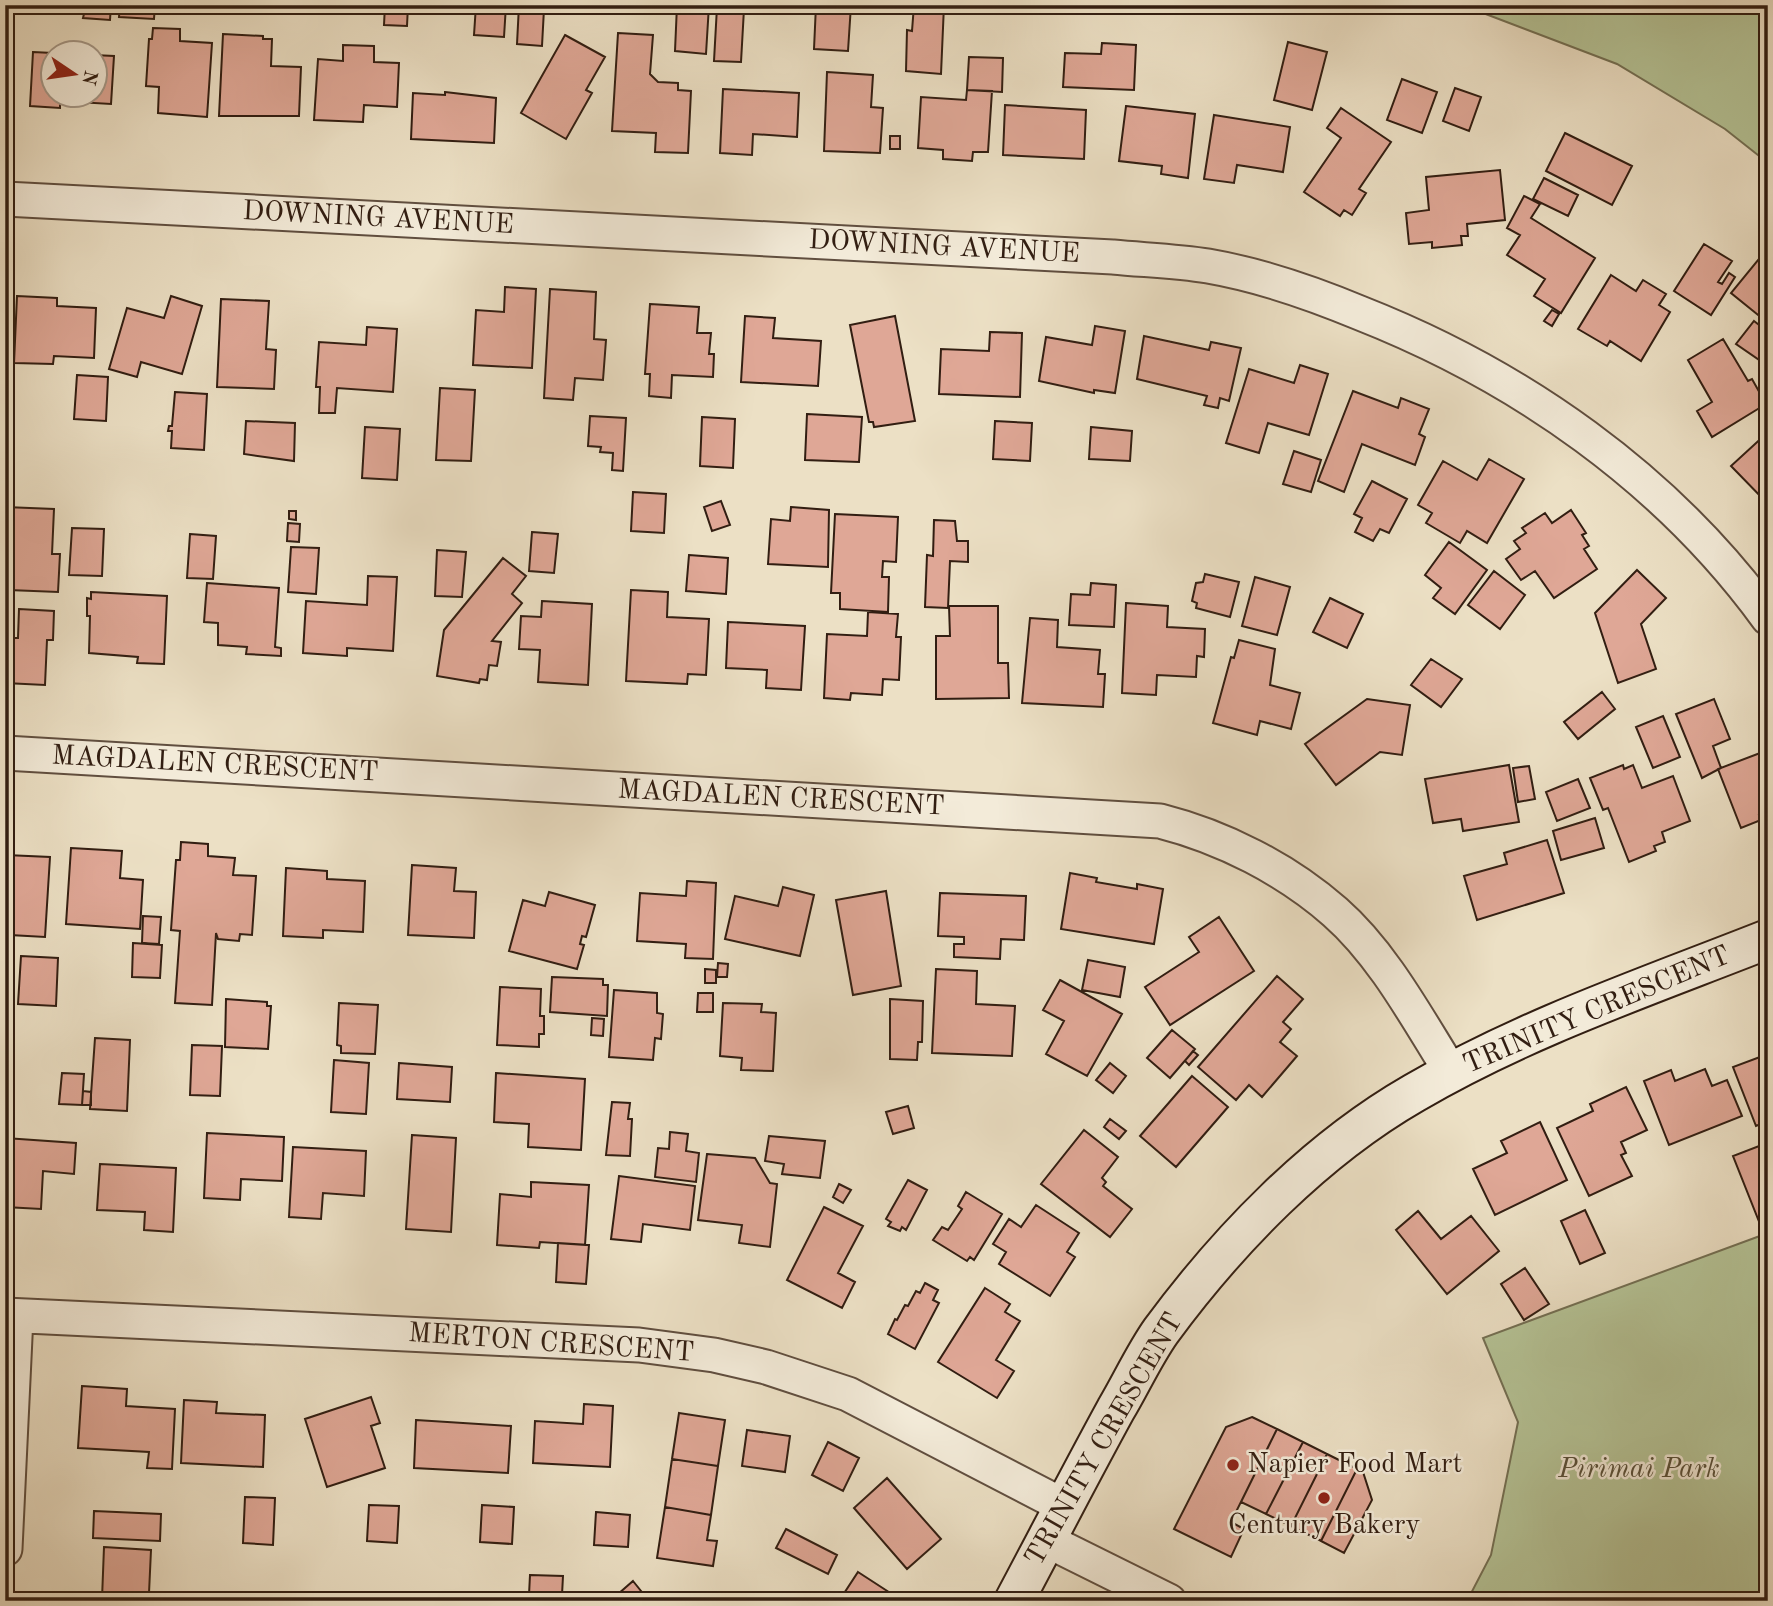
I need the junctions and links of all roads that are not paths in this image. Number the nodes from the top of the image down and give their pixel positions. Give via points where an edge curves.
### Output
1 (5, 200) edge
2 (1768, 618) edge
3 (5, 753) edge
4 (1768, 939) edge
5 (1451, 1072) junction
6 (11, 1315) edge
7 (1064, 1506) junction
8 (1046, 1540) junction
9 (5, 1549) edge
10 (1014, 1601) edge
11 (1169, 1601) edge

1 - 2 street, DOWNING AVENUE via 1113,257 1209,267 1307,291 1409,332 1503,380 1605,449 1677,514 1743,584
3 - 5 street, MAGDALEN CRESCENT via 1160,821 1257,859 1335,912 1396,988
4 - 5 street, TRINITY CRESCENT via 1521,1037
5 - 7 street, TRINITY CRESCENT via 1352,1134 1222,1256 1160,1333
6 - 7 street, MERTON CRESCENT via 648,1346 714,1355 848,1394
6 - 9 street
7 - 8 street, TRINITY CRESCENT
8 - 10 street, TRINITY CRESCENT
8 - 11 street

